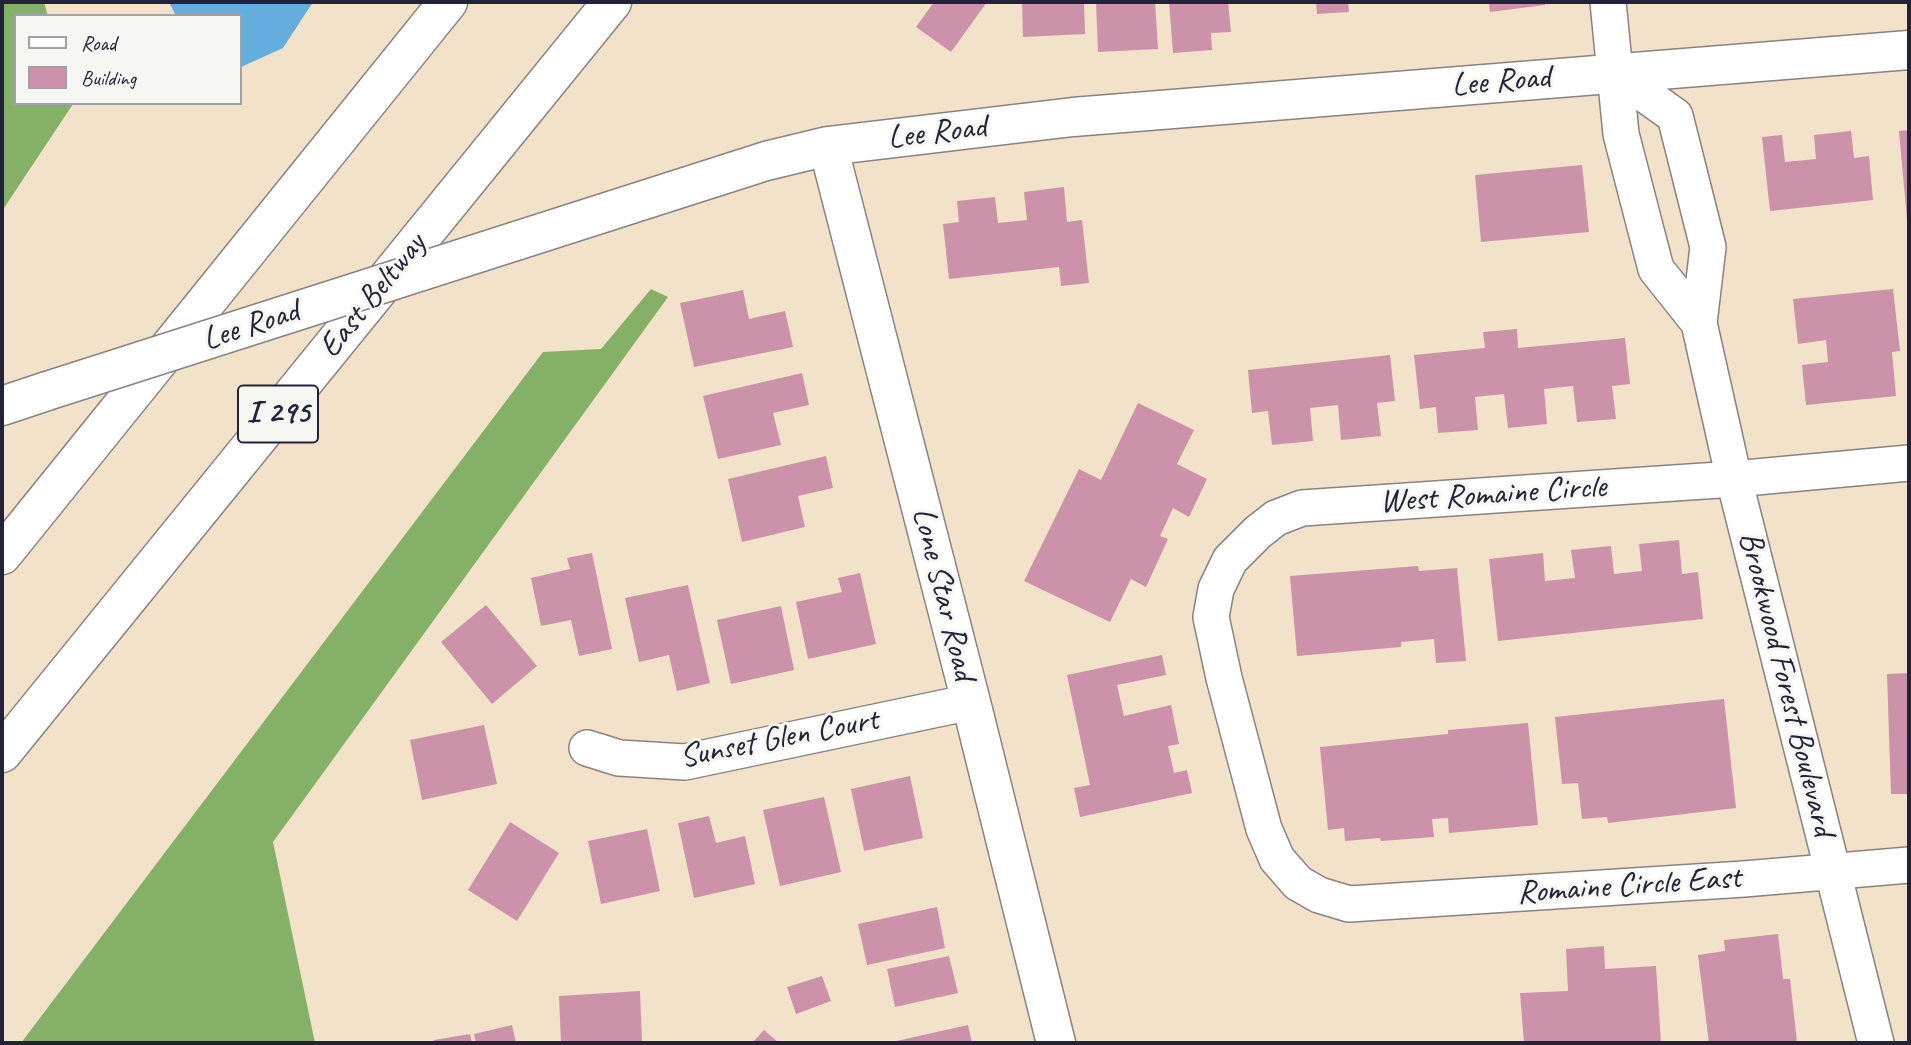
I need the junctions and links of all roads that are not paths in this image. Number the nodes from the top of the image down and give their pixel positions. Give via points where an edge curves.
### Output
1 (448, 2) edge
2 (612, 2) edge
3 (631, 2) edge
4 (1608, 2) edge
5 (1909, 50) edge
6 (1615, 73) junction
7 (554, 74) junction
8 (828, 146) junction
9 (1699, 323) junction
10 (2, 406) edge
11 (1909, 463) edge
12 (1734, 479) junction
13 (2, 555) edge
14 (971, 702) junction
15 (587, 748) dead end
16 (2, 753) edge
17 (1909, 865) edge
18 (1833, 870) junction
19 (1349, 905) joint
20 (1056, 1043) edge
21 (1876, 1043) edge

1 - 13 main road
2 - 7 main road, East Beltway / I 295
3 - 7 main road
4 - 6 street, Brookwood Forest Boulevard
5 - 6 main road, Lee Road
6 - 8 main road, Lee Road via 1073,117
6 - 9 street, Brookwood Forest Boulevard via 1621,134 1656,269
6 - 9 street, Brookwood Forest Boulevard via 1675,116 1708,247
7 - 16 main road, East Beltway / I 295
8 - 10 main road, Lee Road, bridge via 766,161
8 - 14 main road, Lone Star Road
9 - 12 street, Brookwood Forest Boulevard
11 - 12 street, West Romaine Circle
12 - 18 street, Brookwood Forest Boulevard
12 - 19 street, West Romaine Circle via 1302,508 1276,518 1230,560 1216,589 1211,617 1264,830 1277,859 1298,883
14 - 15 street, Sunset Glen Court via 685,762 619,758
14 - 20 main road, Lone Star Road
17 - 18 street, Romaine Circle East
18 - 19 street, Romaine Circle East
18 - 21 street, Brookwood Forest Boulevard

